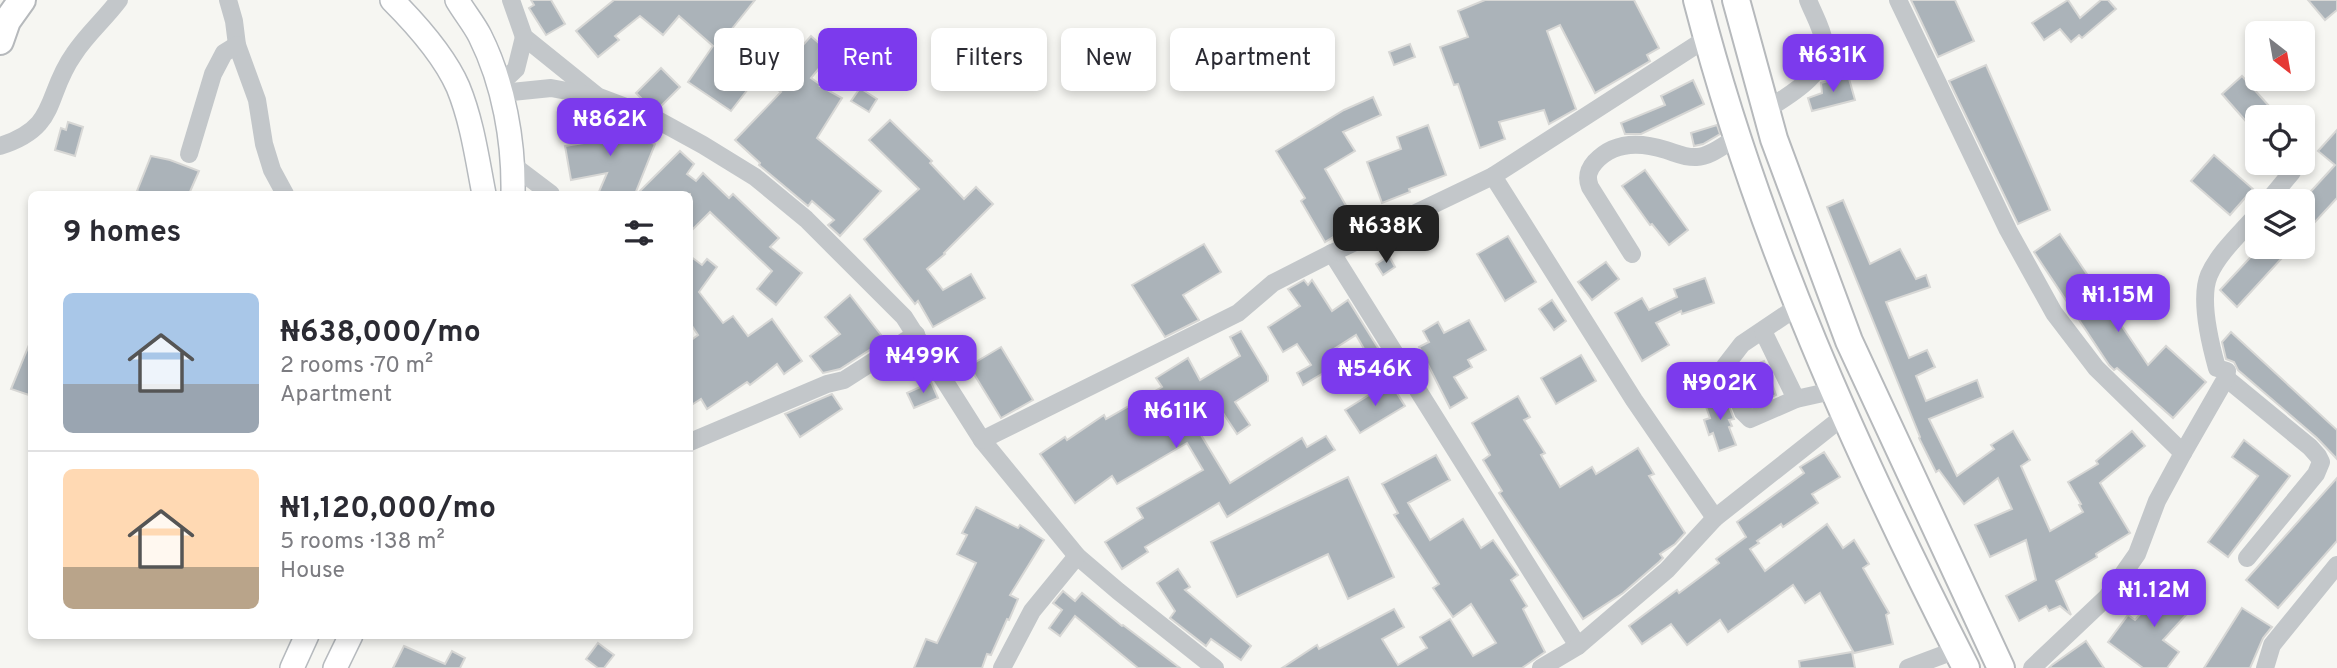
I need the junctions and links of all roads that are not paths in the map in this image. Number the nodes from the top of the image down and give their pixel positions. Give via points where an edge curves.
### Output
1 (22, 0) edge
2 (119, 0) edge
3 (228, 0) edge
4 (392, 0) edge
5 (457, 0) edge
6 (511, 0) edge
7 (1697, 0) edge
8 (1736, 0) edge
9 (1808, 0) edge
10 (1898, 0) edge
11 (524, 37) junction
12 (1707, 37) junction
13 (0, 41) edge
14 (237, 45) junction
15 (500, 89) junction
16 (598, 97) junction
17 (1766, 110) junction
18 (1737, 138) junction
19 (0, 146) edge
20 (189, 154) dead end
21 (514, 166) junction
22 (2289, 175) edge
23 (1493, 176) junction
24 (2277, 189) edge
25 (283, 191) edge
26 (483, 191) edge
27 (513, 191) edge
28 (547, 191) edge
29 (2245, 228) edge
30 (1332, 253) junction
31 (1632, 254) dead end
32 (1797, 307) junction
33 (1763, 331) junction
34 (916, 334) junction
35 (2227, 378) junction
36 (1832, 391) junction
37 (1796, 399) junction
38 (1844, 416) junction
39 (982, 440) junction
40 (693, 441) edge
41 (2183, 453) junction
42 (1715, 518) junction
43 (1077, 555) junction
44 (2247, 558) dead end
45 (2337, 565) edge
46 (305, 639) edge
47 (349, 639) edge
48 (1578, 646) junction
49 (1961, 659) edge
50 (292, 668) edge
51 (335, 668) edge
52 (1002, 668) edge
53 (1215, 668) edge
54 (1541, 668) edge
55 (1909, 668) edge
56 (2001, 668) edge
57 (2032, 668) edge
58 (2265, 668) edge

1 - 13 highway
2 - 19 street via 67,64 44,119 33,132
3 - 14 street
4 - 26 main road via 421,29 457,86 473,135
5 - 15 main road via 480,36
6 - 11 street
7 - 12 highway
8 - 17 highway
9 - 17 street via 1824,43 1820,64 1807,82
10 - 41 street via 2053,313 2096,368
11 - 15 street via 516,69
11 - 16 street
12 - 18 highway
12 - 23 street
14 - 20 street via 225,53 213,74
14 - 25 street via 257,100 272,170
15 - 16 street via 551,88
15 - 21 main road
16 - 34 street via 652,117 755,177 806,219
17 - 56 highway via 1849,341
18 - 31 street via 1699,157 1624,145 1595,163 1587,177 1590,187
18 - 32 highway
21 - 27 main road
21 - 28 street
22 - 24 street
23 - 30 street
23 - 42 street via 1634,400
29 - 35 street via 2214,265 2206,284 2211,347 2217,368 2227,371
30 - 39 street via 1273,284 1238,313
30 - 48 street
32 - 33 street
32 - 36 highway
33 - 37 street
33 - 37 street via 1742,344 1725,366 1743,412 1750,419
34 - 39 street
34 - 40 street via 844,380
35 - 41 street
35 - 44 street via 2310,447 2321,462
36 - 37 street
36 - 38 highway
38 - 42 street
38 - 49 highway
39 - 43 street
41 - 57 street via 2157,501 2137,554 2107,597
42 - 48 street via 1667,570
43 - 52 street via 1032,611
43 - 53 street
45 - 58 street via 2272,645
46 - 50 main road
47 - 51 main road
48 - 54 street
49 - 55 street

